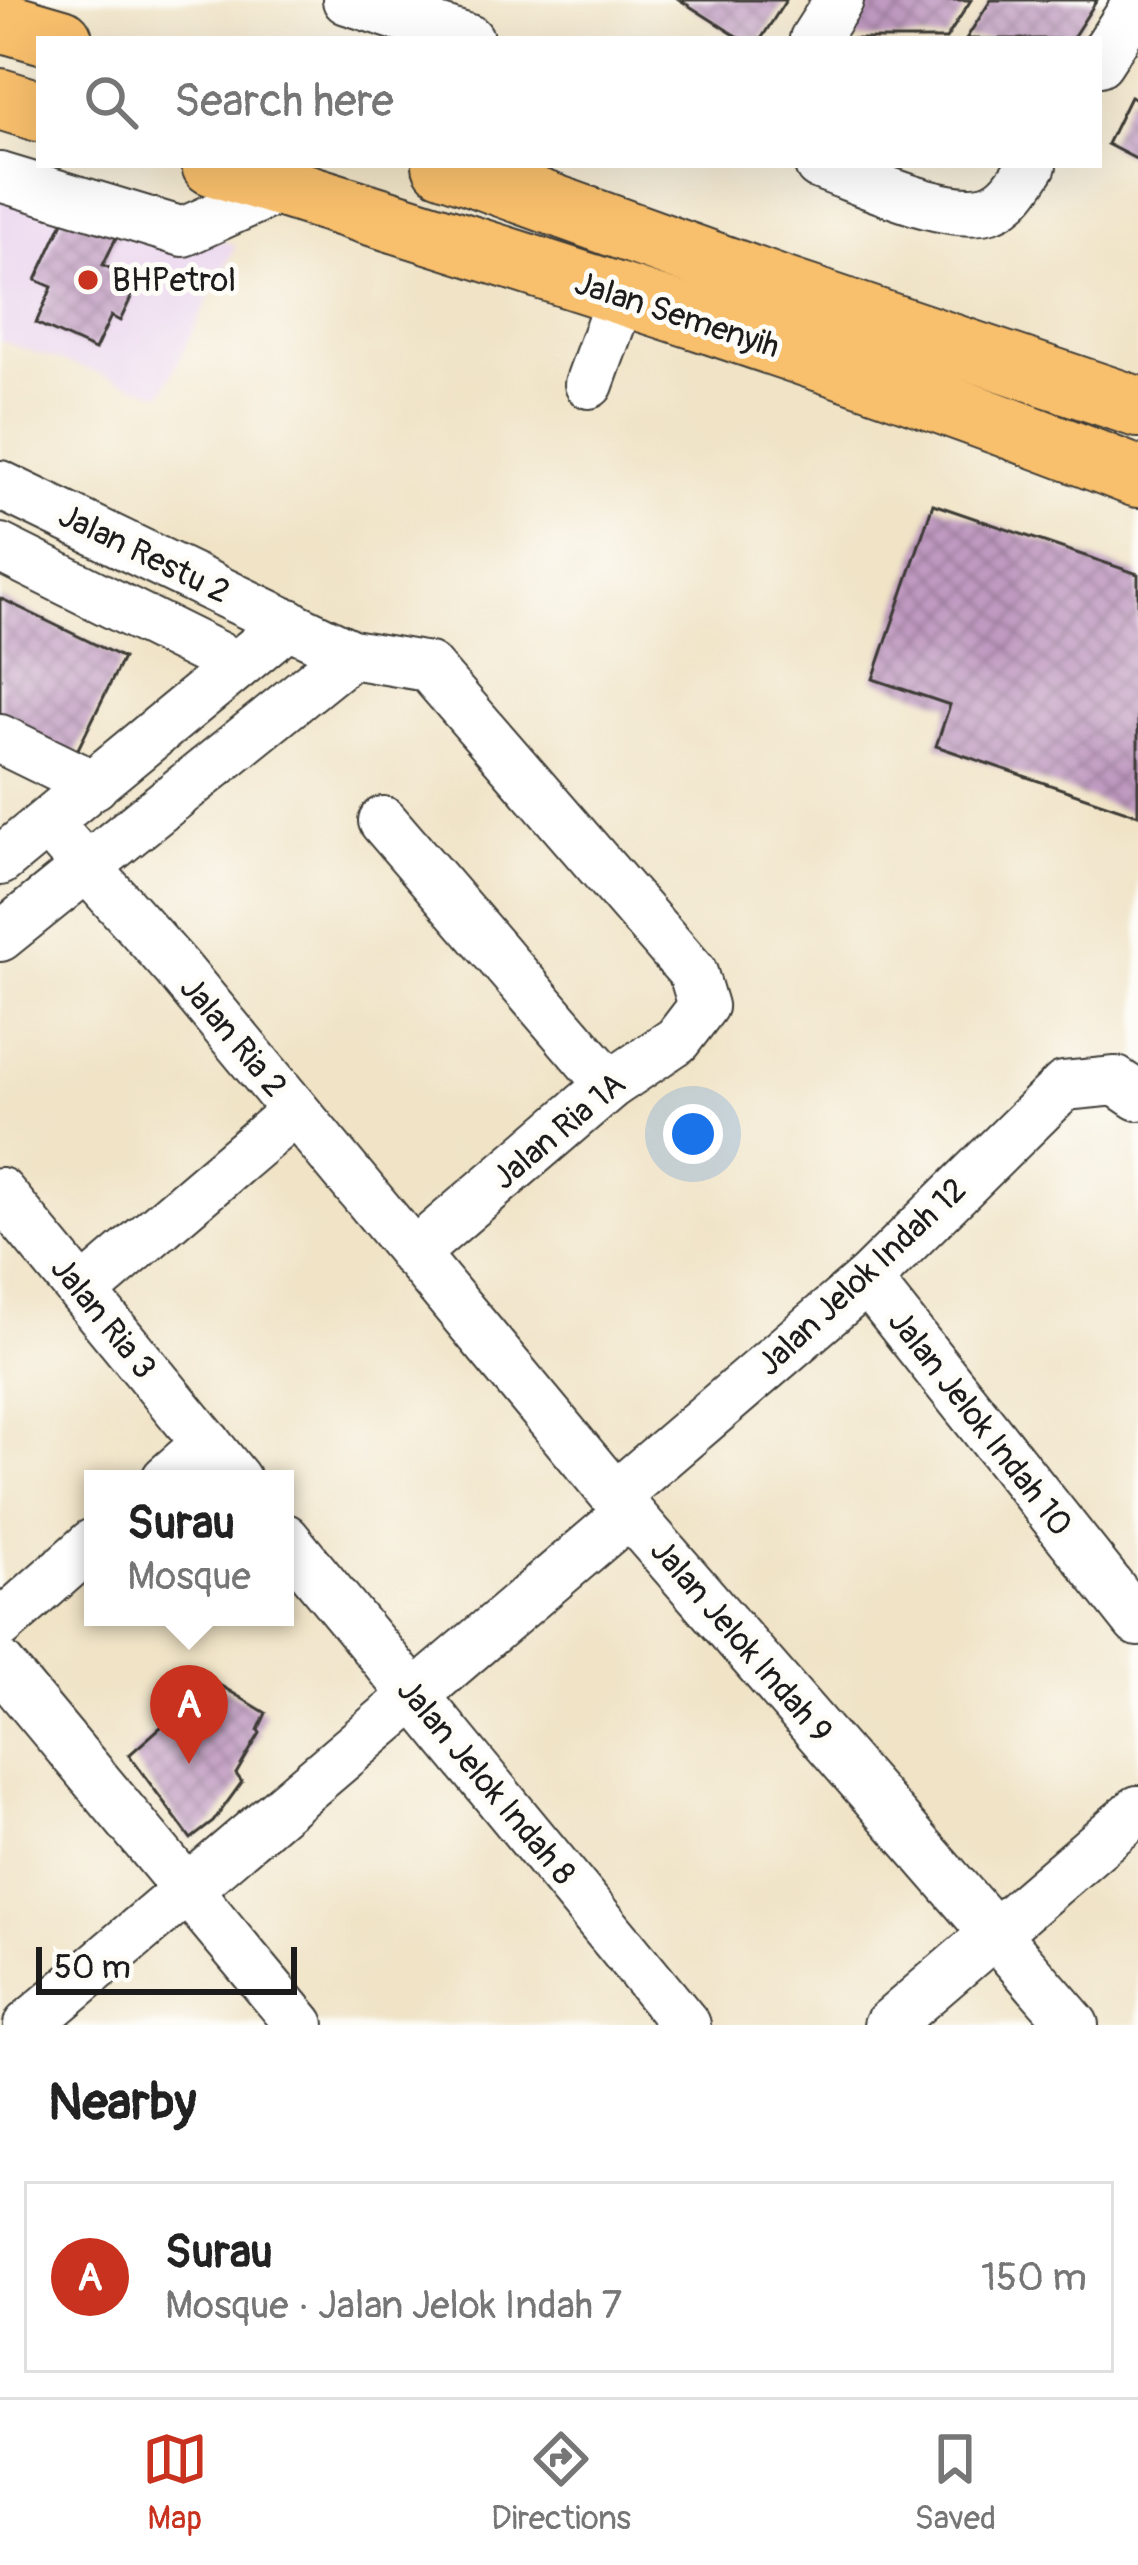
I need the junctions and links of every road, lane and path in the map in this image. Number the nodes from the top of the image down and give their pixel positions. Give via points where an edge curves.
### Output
1 (346, 0) edge
2 (839, 0) edge
3 (0, 21) edge
4 (451, 22) edge
5 (52, 36) edge
6 (816, 36) edge
7 (0, 99) edge
8 (36, 110) edge
9 (222, 168) edge
10 (451, 168) edge
11 (828, 168) edge
12 (1025, 176) edge
13 (0, 177) edge
14 (283, 187) junction
15 (621, 296) junction
16 (590, 384) dead end
17 (1138, 407) edge
18 (1028, 434) junction
19 (1138, 454) edge
20 (1138, 477) edge
21 (0, 485) edge
22 (0, 548) edge
23 (289, 622) junction
24 (351, 654) junction
25 (236, 665) junction
26 (0, 739) edge
27 (94, 785) junction
28 (382, 821) dead end
29 (48, 824) junction
30 (0, 861) edge
31 (86, 868) junction
32 (0, 937) edge
33 (703, 1006) joint
34 (610, 1085) junction
35 (1127, 1089) edge
36 (295, 1111) junction
37 (0, 1192) edge
38 (413, 1254) junction
39 (867, 1280) junction
40 (82, 1292) junction
41 (221, 1461) edge
42 (622, 1505) junction
43 (294, 1549) edge
44 (84, 1554) edge
45 (1138, 1622) edge
46 (1, 1659) edge
47 (414, 1695) junction
48 (1138, 1810) edge
49 (184, 1888) junction
50 (997, 1932) junction
51 (28, 2025) edge
52 (300, 2025) edge
53 (686, 2025) edge
54 (888, 2025) edge
55 (1075, 2025) edge

1 - 4 street
2 - 6 street
3 - 5 main road
7 - 8 main road
9 - 14 main road, Jalan Semenyih
10 - 17 main road, Jalan Semenyih
11 - 12 street via 958,212 995,206
13 - 14 street via 183,232
14 - 15 main road, Jalan Semenyih
15 - 16 street
15 - 18 main road, Jalan Semenyih
18 - 19 main road
18 - 20 main road, Jalan Semenyih
21 - 23 street, Jalan Restu 2
22 - 25 street, Jalan Restu 2
23 - 24 street, Jalan Restu 2
23 - 25 street
24 - 31 street
24 - 33 street, Jalan Restu 2 via 428,668 693,973
25 - 27 street
26 - 27 street
27 - 29 street
28 - 34 street
29 - 30 street
29 - 31 street, Jalan Ria 2
31 - 32 street
31 - 36 street, Jalan Ria 2
33 - 34 street, Jalan Ria 1A via 677,1040
34 - 38 street, Jalan Ria 1A
35 - 39 street, Jalan Jelok Indah 12 via 1064,1087
36 - 38 street, Jalan Ria 2
36 - 40 street
37 - 40 street, Jalan Ria 3
38 - 42 street, Jalan Jelok Indah 9
39 - 42 street, Jalan Jelok Indah 12
39 - 45 street, Jalan Jelok Indah 10
40 - 41 street, Jalan Ria 3
42 - 47 street, Jalan Jelok Indah 12
42 - 50 street, Jalan Jelok Indah 9
43 - 47 street, Jalan Jelok Indah 8
44 - 46 street
46 - 49 street
47 - 49 street, Jalan Jelok Indah 12
47 - 53 street, Jalan Jelok Indah 8
48 - 50 street
49 - 51 street, Jalan Jelok Indah 12
49 - 52 street
50 - 54 street
50 - 55 street, Jalan Jelok Indah 9

